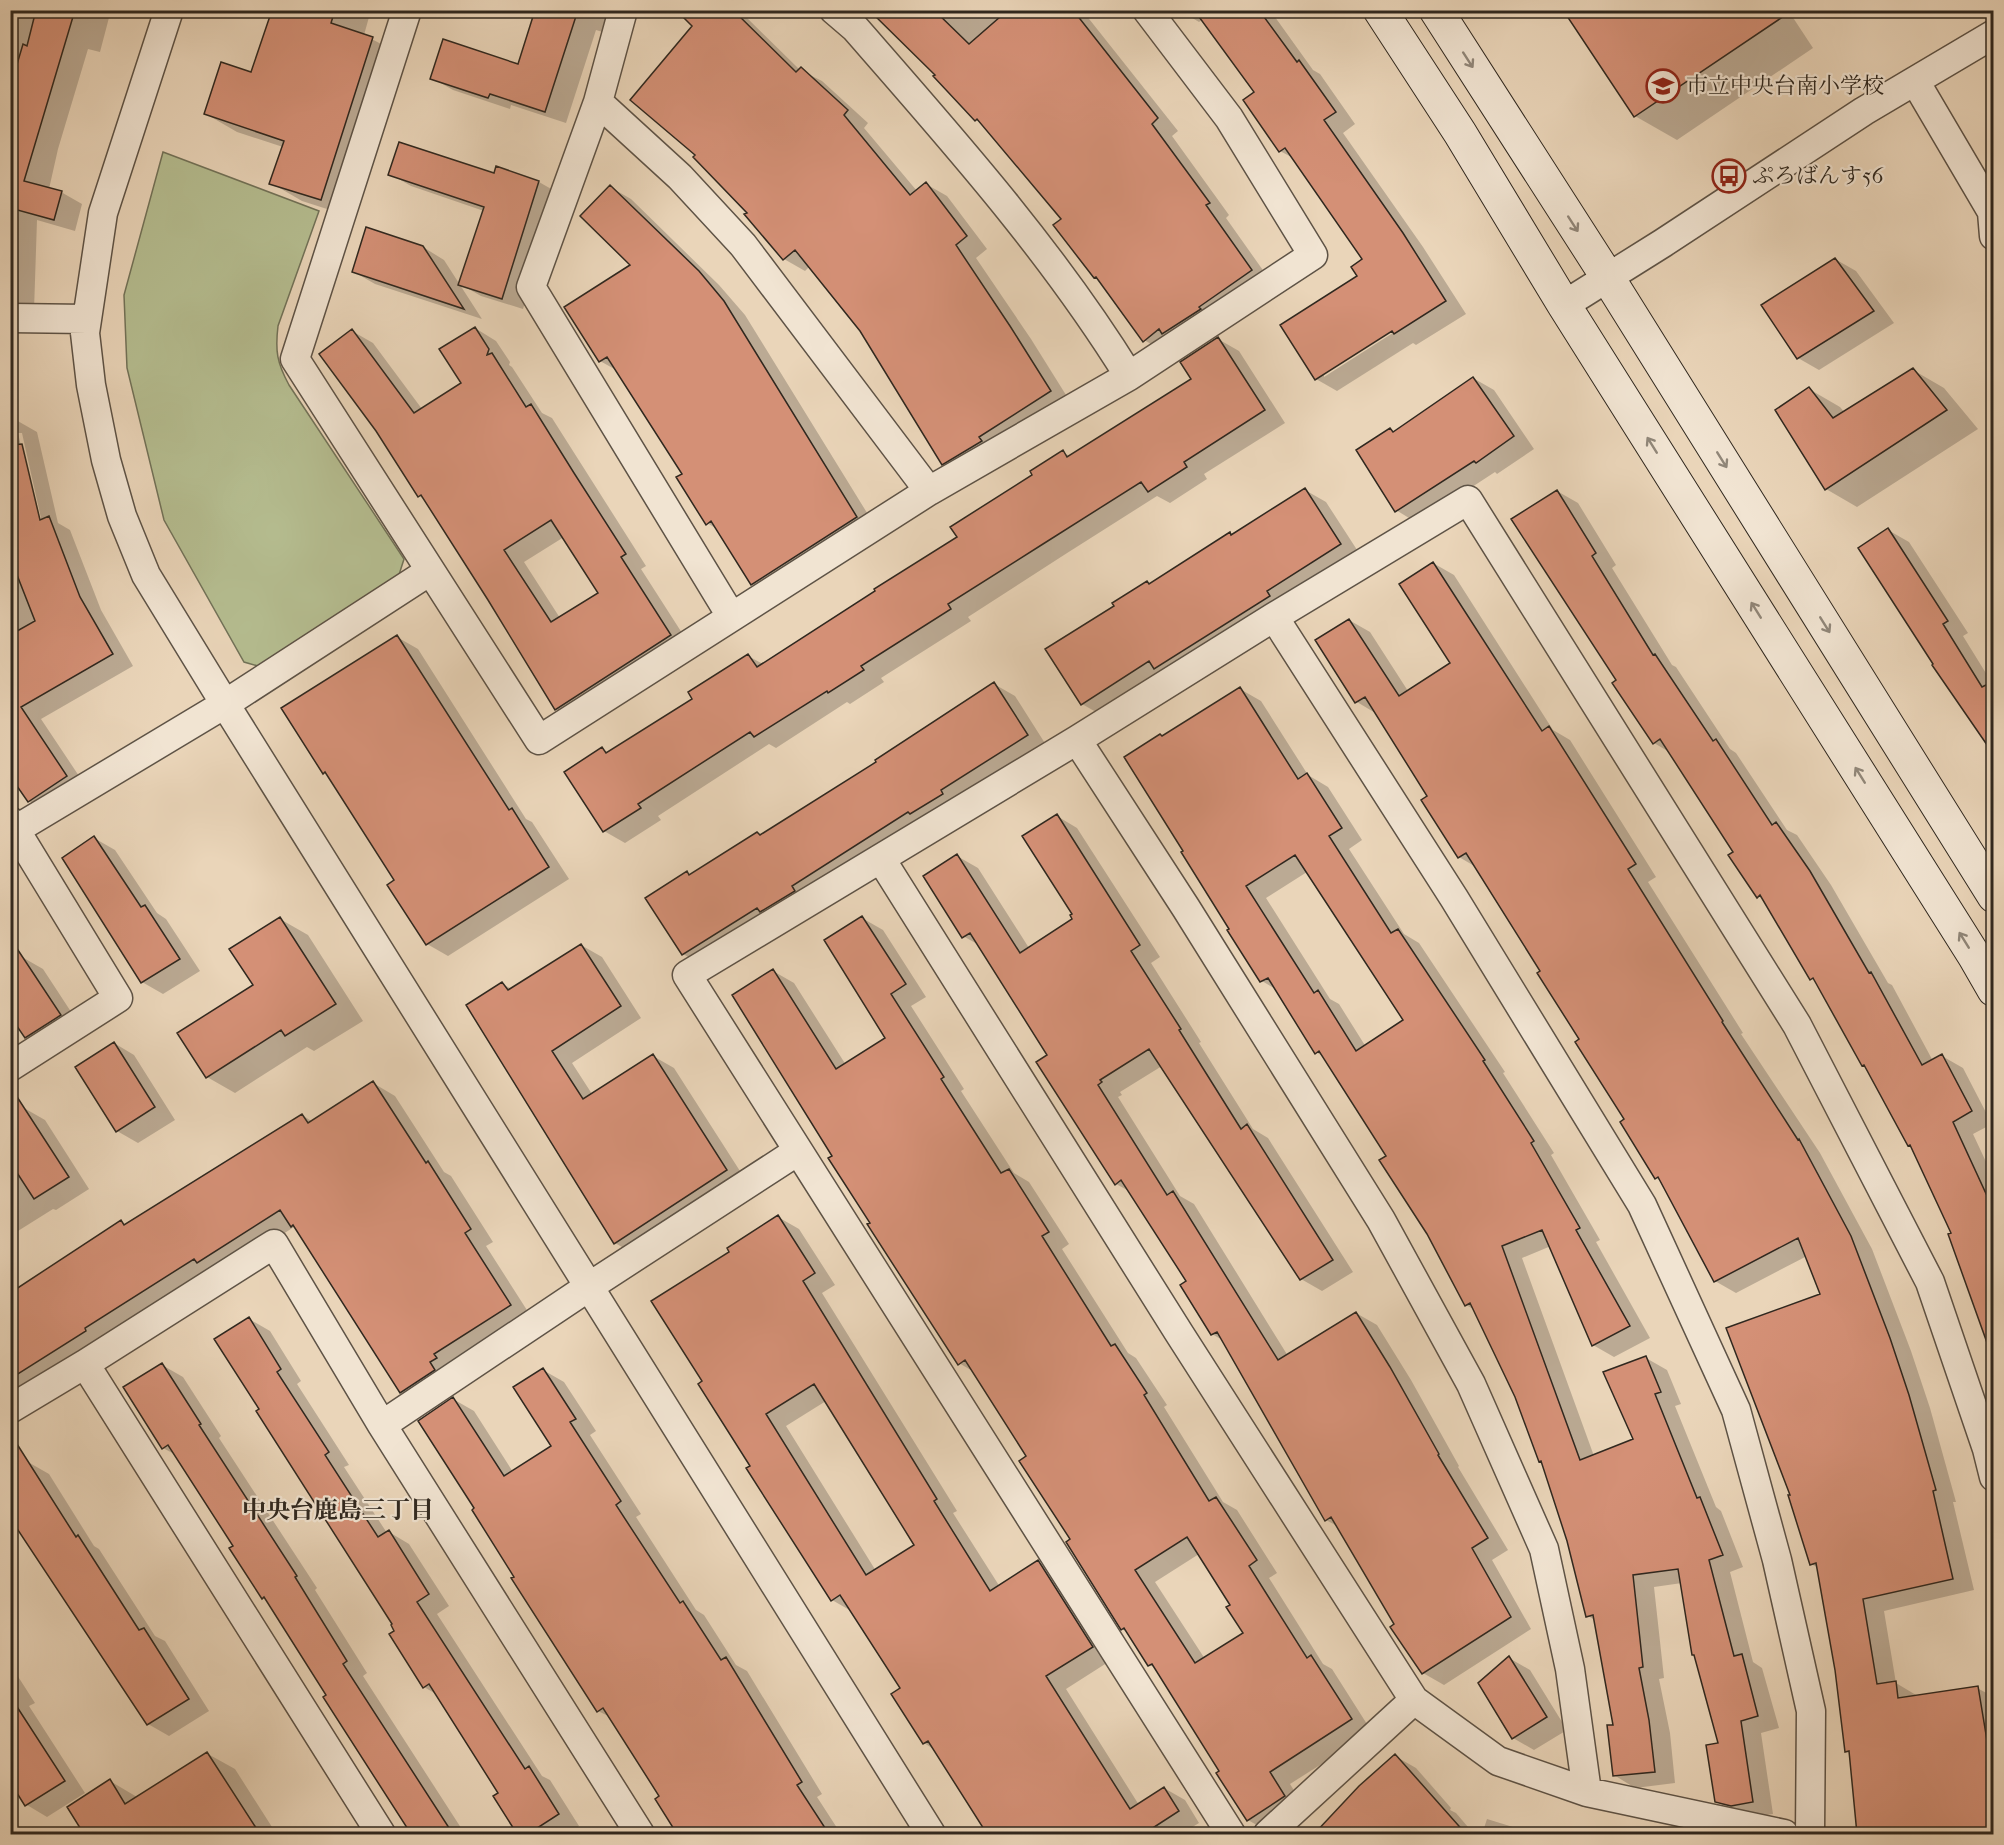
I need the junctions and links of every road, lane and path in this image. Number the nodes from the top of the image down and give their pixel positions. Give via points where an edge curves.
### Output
1 (169, 10) edge
2 (407, 10) edge
3 (623, 10) edge
4 (834, 10) edge
5 (1147, 10) edge
6 (1380, 10) edge
7 (1436, 10) edge
8 (1994, 34) edge
9 (1915, 81) junction
10 (598, 102) junction
11 (1994, 236) edge
12 (1608, 278) junction
13 (1564, 305) junction
14 (10, 318) edge
15 (87, 319) junction
16 (1129, 376) junction
17 (929, 491) junction
18 (430, 571) junction
19 (731, 616) junction
20 (1274, 616) junction
21 (225, 704) junction
22 (1077, 741) junction
23 (13, 825) edge
24 (880, 859) junction
25 (1994, 896) edge
26 (1994, 990) edge
27 (10, 1067) edge
28 (798, 1151) junction
29 (590, 1286) junction
30 (85, 1364) junction
31 (10, 1409) edge
32 (382, 1425) junction
33 (1994, 1477) edge
34 (1414, 1700) junction
35 (1587, 1792) junction
36 (381, 1834) edge
37 (640, 1834) edge
38 (931, 1834) edge
39 (1231, 1834) edge
40 (1268, 1834) edge
41 (1784, 1834) edge
42 (1810, 1834) edge

1 - 15 street via 103,213
2 - 18 street via 295,359
3 - 10 street
4 - 16 street via 855,28 981,173 1098,326
5 - 16 street via 1229,118 1313,255
6 - 13 street
7 -> 12 street
8 - 9 street
9 - 11 street via 1992,212
9 - 12 street
10 - 17 street via 680,177 743,245
10 - 19 street via 531,287
12 - 13 street
12 -> 25 street
26 -> 13 street
14 - 15 street
15 - 21 street via 91,385 122,516 146,575
16 - 17 street
17 - 19 street
18 - 19 street via 539,740
18 - 21 street
20 - 22 street
20 - 33 street via 1468,500 1797,1025 1930,1282
20 - 42 street via 1454,898 1642,1205 1736,1410 1777,1560 1811,1711
21 - 23 street
21 - 29 street
22 - 24 street
22 - 35 street via 1381,1220 1471,1384 1544,1549 1570,1669
23 - 27 street via 118,998
24 - 28 street via 687,975
24 - 34 street
28 - 29 street
28 - 39 street
29 - 32 street
29 - 38 street
30 - 31 street
30 - 32 street via 274,1244
30 - 36 street
32 - 37 street
34 - 35 street via 1498,1761
34 - 40 street
35 - 41 street

